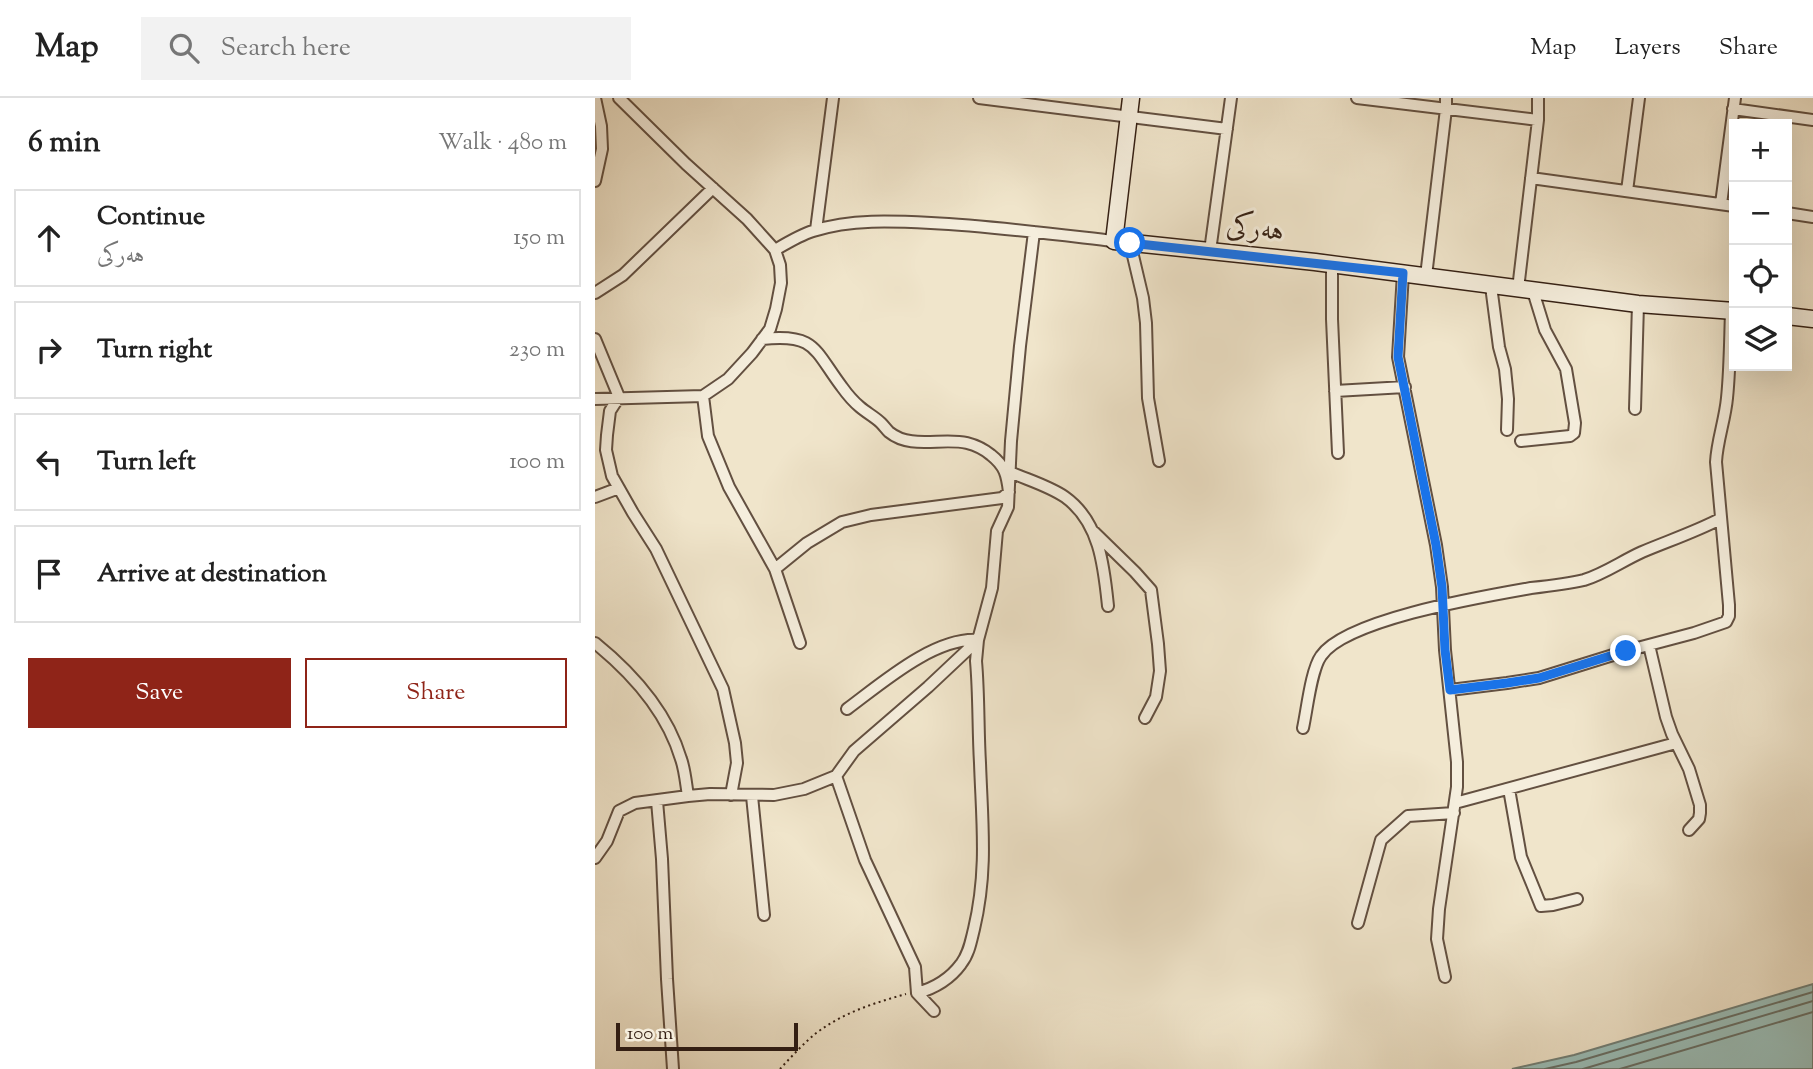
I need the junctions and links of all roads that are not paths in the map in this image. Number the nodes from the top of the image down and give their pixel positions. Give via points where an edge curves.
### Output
1 (595, 98) edge
2 (619, 98) edge
3 (833, 98) edge
4 (979, 98) edge
5 (1131, 98) edge
6 (1231, 98) edge
7 (1357, 98) edge
8 (1538, 98) edge
9 (1639, 98) edge
10 (1734, 103) edge
11 (1446, 104) edge
12 (1128, 116) junction
13 (1538, 120) junction
14 (1813, 120) edge
15 (1227, 129) junction
16 (1531, 178) junction
17 (595, 181) edge
18 (713, 188) junction
19 (1627, 191) junction
20 (1721, 204) junction
21 (1729, 205) edge
22 (1792, 214) edge
23 (1813, 217) edge
24 (816, 230) junction
25 (1034, 232) junction
26 (1122, 242) junction
27 (775, 250) junction
28 (1210, 251) junction
29 (1332, 265) junction
30 (1403, 273) junction
31 (1426, 276) junction
32 (1491, 286) junction
33 (1525, 290) junction
34 (595, 293) edge
35 (1639, 304) junction
36 (1729, 311) edge
37 (1792, 317) edge
38 (1813, 319) edge
39 (595, 339) edge
40 (762, 339) junction
41 (1729, 369) edge
42 (1405, 387) junction
43 (1335, 391) junction
44 (703, 396) junction
45 (619, 397) junction
46 (595, 399) edge
47 (1635, 409) dead end
48 (1507, 430) dead end
49 (1521, 441) dead end
50 (1338, 453) dead end
51 (1159, 461) dead end
52 (1010, 472) junction
53 (619, 488) junction
54 (1009, 492) junction
55 (595, 497) edge
56 (1720, 519) junction
57 (1094, 532) junction
58 (775, 569) junction
59 (1108, 606) dead end
60 (1443, 606) junction
61 (978, 640) junction
62 (595, 643) edge
63 (800, 643) dead end
64 (1649, 645) junction
65 (1450, 690) junction
66 (847, 709) dead end
67 (1145, 718) dead end
68 (1303, 728) dead end
69 (1676, 744) junction
70 (836, 776) junction
71 (1509, 789) junction
72 (731, 795) junction
73 (688, 796) junction
74 (752, 796) junction
75 (657, 801) junction
76 (1454, 808) junction
77 (1689, 830) dead end
78 (595, 858) edge
79 (1577, 899) dead end
80 (764, 915) dead end
81 (1358, 923) dead end
82 (1445, 977) dead end
83 (917, 993) junction
84 (934, 1011) dead end
85 (673, 1069) edge

1 - 17 street via 602,149
2 - 18 street
3 - 24 street
4 - 12 street
5 - 12 street
6 - 15 street
7 - 11 street
8 - 13 street
9 - 19 street
10 - 14 street
10 - 20 street
11 - 13 street
11 - 31 street
12 - 15 street
12 - 26 street
13 - 16 street
15 - 28 street
16 - 19 street
16 - 33 street
18 - 27 street
18 - 34 street via 623,275
19 - 20 street
20 - 21 street
22 - 23 street
24 - 25 street, هەرکی via 901,221
24 - 27 street, هەرکی
25 - 26 street, هەرکی
25 - 52 street
26 - 28 street, هەرکی
26 - 51 street via 1143,298 1148,398
27 - 40 street via 781,284 770,328
28 - 29 street, هەرکی
29 - 30 street, هەرکی
29 - 43 street
30 - 31 street, هەرکی
30 - 42 street via 1398,357
31 - 32 street, هەرکی
32 - 33 street, هەرکی
32 - 48 street via 1505,369
33 - 35 street, هەرکی
33 - 49 street via 1566,369 1575,422 1570,436
35 - 36 street, هەرکی
35 - 47 street
37 - 38 street
39 - 45 street
40 - 44 street via 728,379
40 - 54 street via 801,340 814,348 859,407 900,438 968,443 988,453 1007,475
41 - 56 street via 1723,429 1716,450
42 - 43 street
42 - 60 street via 1436,545
43 - 50 street
44 - 45 street
44 - 58 street via 708,436 723,474
45 - 46 street
45 - 53 street via 610,411 606,450
52 - 54 street
52 - 57 street via 1064,497 1081,511
53 - 55 street
53 - 72 street via 656,549 723,688 737,763
54 - 58 street via 1002,498 842,522
54 - 61 street via 997,531 992,588
56 - 60 street via 1583,580
56 - 64 street via 1729,606 1726,622
57 - 59 street via 1104,562
57 - 67 street via 1151,590 1160,671 1156,697
58 - 63 street
60 - 65 street
60 - 68 street via 1367,627 1328,649 1316,667
61 - 66 street via 944,645
61 - 70 street via 854,751
61 - 83 street via 984,862 980,900 962,964 938,985
62 - 73 street via 632,677 670,730 682,760
64 - 65 street via 1539,678
64 - 69 street
65 - 76 street via 1457,762
69 - 71 street
69 - 77 street via 1700,805 1699,818
70 - 74 street via 804,789
70 - 83 street via 865,860 915,967
71 - 76 street
71 - 79 street via 1521,857 1541,906
72 - 73 street
72 - 74 street
73 - 75 street
74 - 80 street
75 - 78 street via 635,803 619,811
75 - 85 street
76 - 81 street via 1408,816 1381,840
76 - 82 street via 1437,939
83 - 84 street

